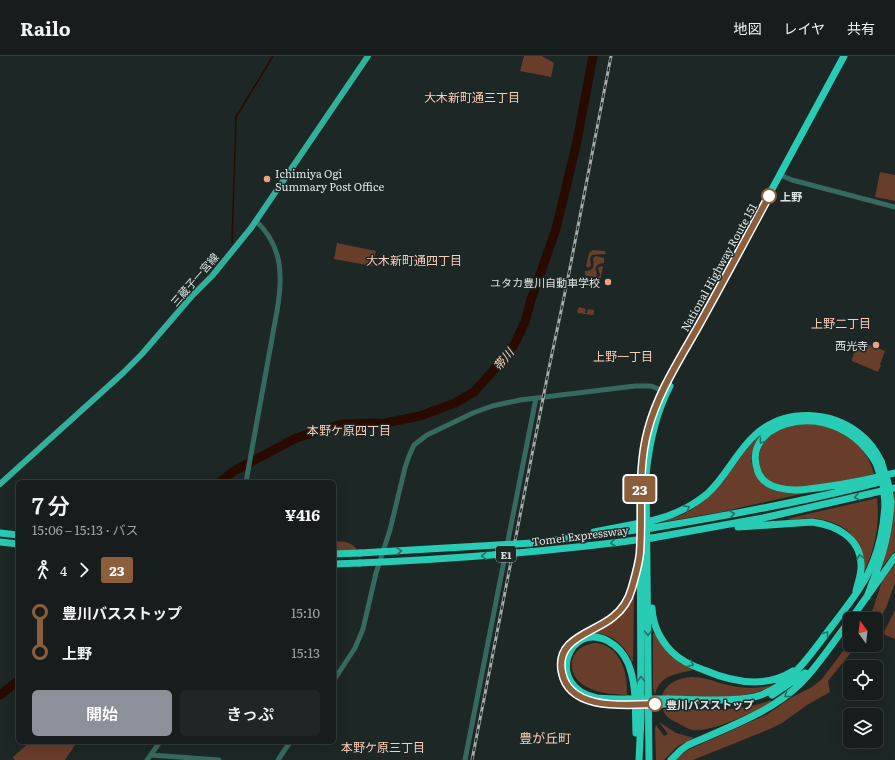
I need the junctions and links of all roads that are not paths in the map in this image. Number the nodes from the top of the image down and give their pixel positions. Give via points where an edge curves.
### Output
1 (368, 56) edge
2 (844, 56) edge
3 (780, 175) junction
4 (895, 207) edge
5 (256, 221) junction
6 (664, 391) junction
7 (536, 398) junction
8 (879, 462) junction
9 (895, 473) edge
10 (895, 478) edge
11 (247, 480) edge
12 (0, 484) edge
13 (895, 488) edge
14 (888, 503) junction
15 (651, 524) junction
16 (694, 531) junction
17 (0, 533) edge
18 (16, 535) edge
19 (0, 542) edge
20 (16, 544) edge
21 (336, 554) edge
22 (640, 554) junction
23 (895, 557) edge
24 (336, 564) edge
25 (648, 590) junction
26 (855, 595) junction
27 (867, 597) junction
28 (857, 612) edge
29 (843, 630) edge
30 (802, 665) junction
31 (814, 667) junction
32 (336, 677) edge
33 (628, 702) junction
34 (668, 702) junction
35 (159, 744) edge
36 (289, 744) edge
37 (149, 758) edge
38 (219, 760) edge
39 (278, 760) edge
40 (466, 760) edge
41 (638, 760) edge
42 (649, 760) edge
43 (671, 760) edge

1 - 5 main road, 三蔵子一宮線
2 - 3 highway, National Highway Route 151
3 - 4 street
3 - 6 highway, National Highway Route 151 via 679,362 675,376
5 - 11 street via 262,226 276,250 281,283
5 - 12 main road, 三蔵子一宮線 via 212,276 124,373
6 - 7 street via 651,386 635,386
6 - 22 highway, National Highway Route 151 via 655,406 643,457 640,489
6 - 25 highway, National Highway Route 151 via 652,432 646,475
7 - 32 street via 482,409 427,435 414,445 405,468 363,629 355,648
7 - 40 street
8 -> 9 highway via 852,436 835,426 814,421 796,422 773,430 760,442 755,456 763,480 771,486 785,490 806,490 855,483
8 - 14 highway, bridge
15 -> 8 highway via 700,500 721,480 755,436 772,423 787,418 814,416 836,420 861,434 873,448
15 -> 10 highway via 776,506
13 -> 16 highway, Tomei Expressway / E1 via 814,508
14 - 26 highway via 880,544 865,580
14 - 27 highway via 890,519 885,548
21 -> 15 highway, Tomei Expressway / E1, bridge via 532,543
16 -> 24 highway, Tomei Expressway / E1, bridge via 532,552 420,561
26 -> 16 highway via 861,571 860,557 856,544 840,530 812,522
17 - 18 highway
19 - 20 highway
22 - 33 highway via 627,600 612,618 572,642 564,654 561,667 564,680 577,695 595,703
41 -> 22 highway, National Highway Route 151 via 641,718
23 - 27 highway
25 -> 30 highway via 654,622 662,640 677,656 699,668 732,680 756,682 784,676
25 -> 42 highway, National Highway Route 151
30 -> 26 highway
27 - 28 highway
29 - 31 highway
30 - 34 highway via 789,678 762,695
31 - 34 highway via 780,691 751,702
31 -> 43 highway via 801,683 773,705 688,745
33 - 34 highway, bridge
33 - 41 highway via 598,698 573,684 566,664 572,648 578,642 587,638 600,638 616,647 626,658 633,681
35 - 37 street
36 - 39 street
37 - 38 street

